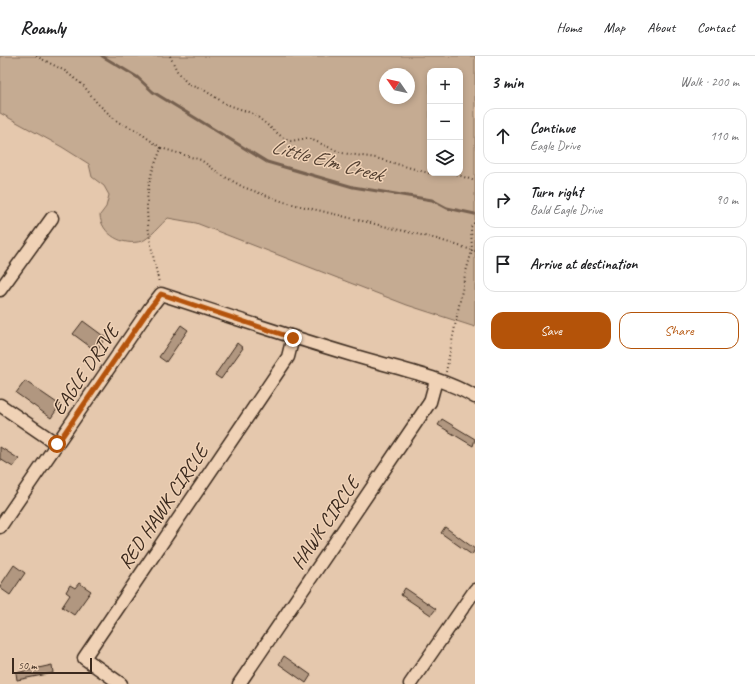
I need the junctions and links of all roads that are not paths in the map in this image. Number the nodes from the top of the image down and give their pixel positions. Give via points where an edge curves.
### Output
1 (52, 218) dead end
2 (0, 290) edge
3 (293, 338) junction
4 (439, 381) junction
5 (475, 397) edge
6 (0, 405) edge
7 (57, 444) junction
8 (0, 527) edge
9 (475, 590) edge
10 (121, 684) edge
11 (239, 684) edge
12 (410, 684) edge

1 - 2 street
3 - 4 street
3 - 7 street, EAGLE DRIVE via 161,294
3 - 10 street, RED HAWK CIRCLE via 288,357 84,658
4 - 5 street
4 - 11 street, HAWK CIRCLE via 430,402
6 - 7 street
7 - 8 street, EAGLE DRIVE
9 - 12 street

